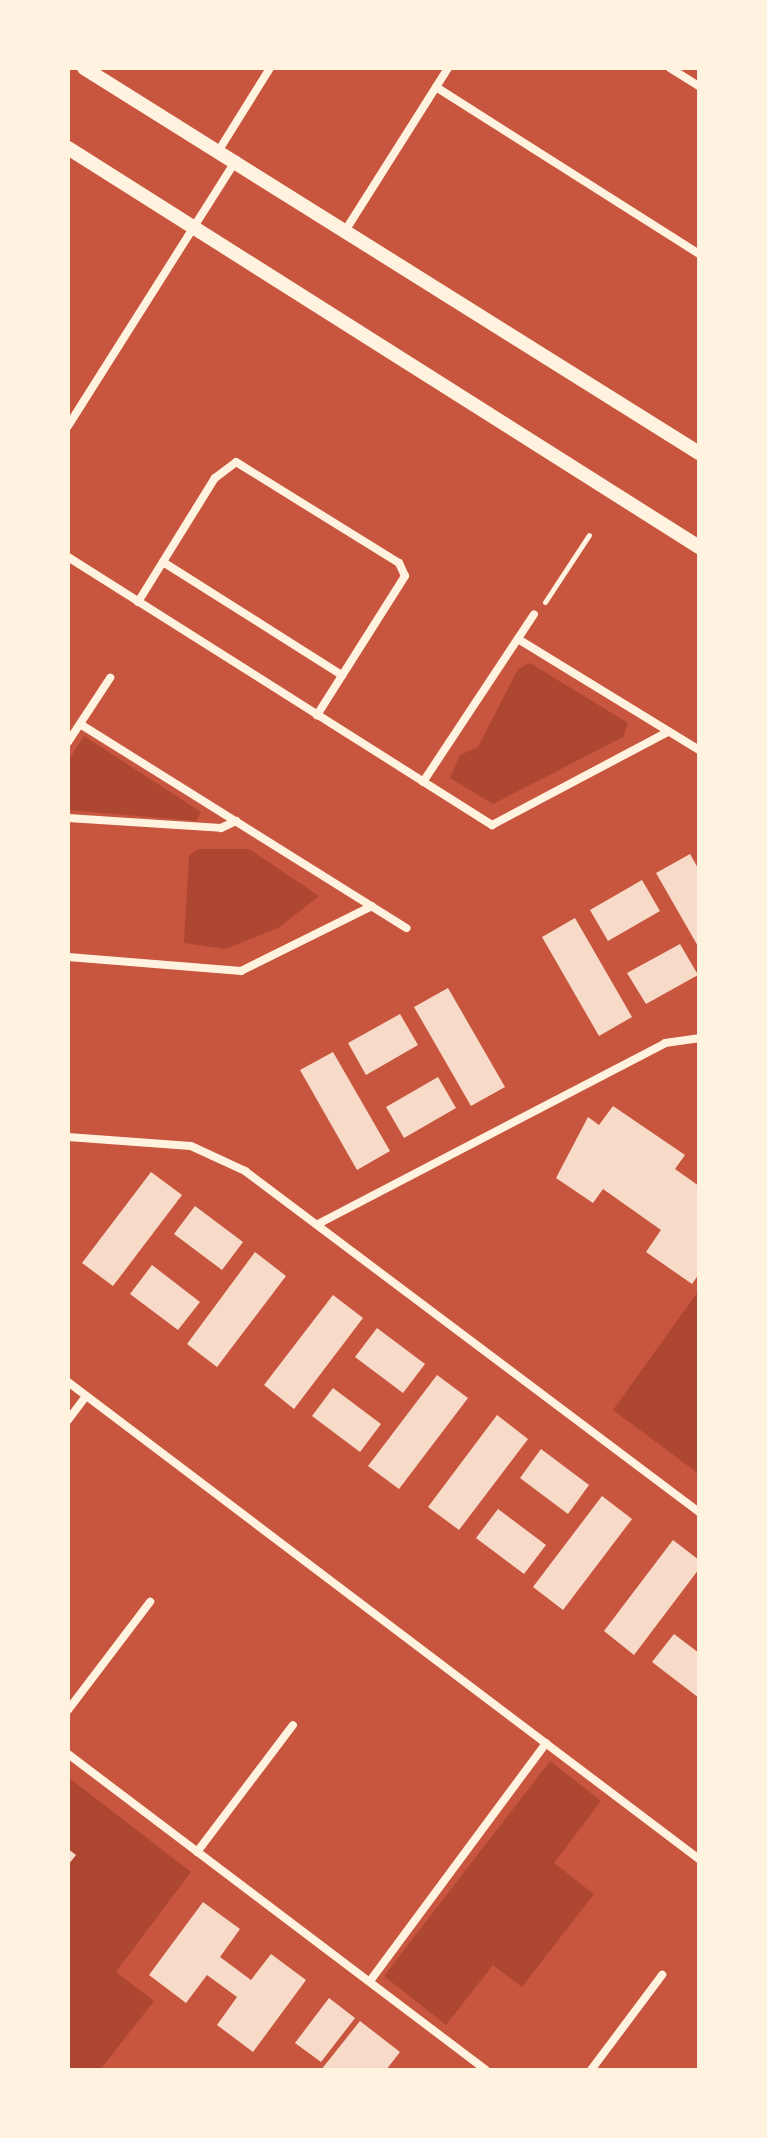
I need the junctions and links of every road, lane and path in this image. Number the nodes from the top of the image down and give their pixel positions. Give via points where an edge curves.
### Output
1 (270, 68) edge
2 (448, 68) edge
3 (670, 68) edge
4 (92, 70) edge
5 (699, 86) edge
6 (436, 87) junction
7 (68, 148) edge
8 (219, 150) junction
9 (236, 160) junction
10 (194, 227) junction
11 (345, 231) junction
12 (699, 254) edge
13 (68, 426) edge
14 (699, 453) edge
15 (589, 535) dead end
16 (699, 547) edge
17 (68, 557) edge
18 (163, 562) junction
19 (138, 602) junction
20 (534, 614) joint
21 (518, 639) junction
22 (342, 675) junction
23 (110, 678) dead end
24 (317, 715) junction
25 (80, 724) junction
26 (668, 732) junction
27 (68, 742) edge
28 (699, 750) edge
29 (423, 782) junction
30 (68, 818) edge
31 (236, 821) junction
32 (372, 906) junction
33 (407, 928) dead end
34 (68, 957) edge
35 (699, 1038) edge
36 (68, 1137) edge
37 (318, 1224) junction
38 (68, 1382) edge
39 (86, 1396) junction
40 (68, 1420) edge
41 (699, 1512) edge
42 (150, 1602) dead end
43 (68, 1710) edge
44 (293, 1725) dead end
45 (546, 1743) junction
46 (68, 1754) edge
47 (197, 1852) junction
48 (699, 1859) edge
49 (662, 1975) dead end
50 (370, 1981) junction
51 (486, 2070) edge
52 (591, 2070) edge

1 - 8 street
2 - 6 street
3 - 5 street
4 - 8 street
6 - 11 street
6 - 12 street
7 - 10 street
8 - 9 street
9 - 10 street
9 - 11 street
10 - 13 street
10 - 16 street
11 - 14 street
15 - 20 path
17 - 19 street
18 - 19 street
18 - 22 street
18 - 22 street via 215,478 236,462 385,555 405,576
19 - 24 street
20 - 21 street
21 - 26 street
21 - 29 street
22 - 24 street
23 - 25 street
24 - 29 street
25 - 27 street
25 - 31 street
26 - 28 street
26 - 29 street via 507,822 492,825
30 - 31 street via 221,828
31 - 32 street
32 - 33 street
32 - 34 street via 241,971
35 - 37 street via 665,1043
36 - 37 street via 191,1146 245,1171
37 - 41 street
38 - 39 street
39 - 40 street
39 - 45 street
42 - 43 street
44 - 47 street
45 - 48 street
45 - 50 street
46 - 47 street
47 - 50 street
49 - 52 street
50 - 51 street

